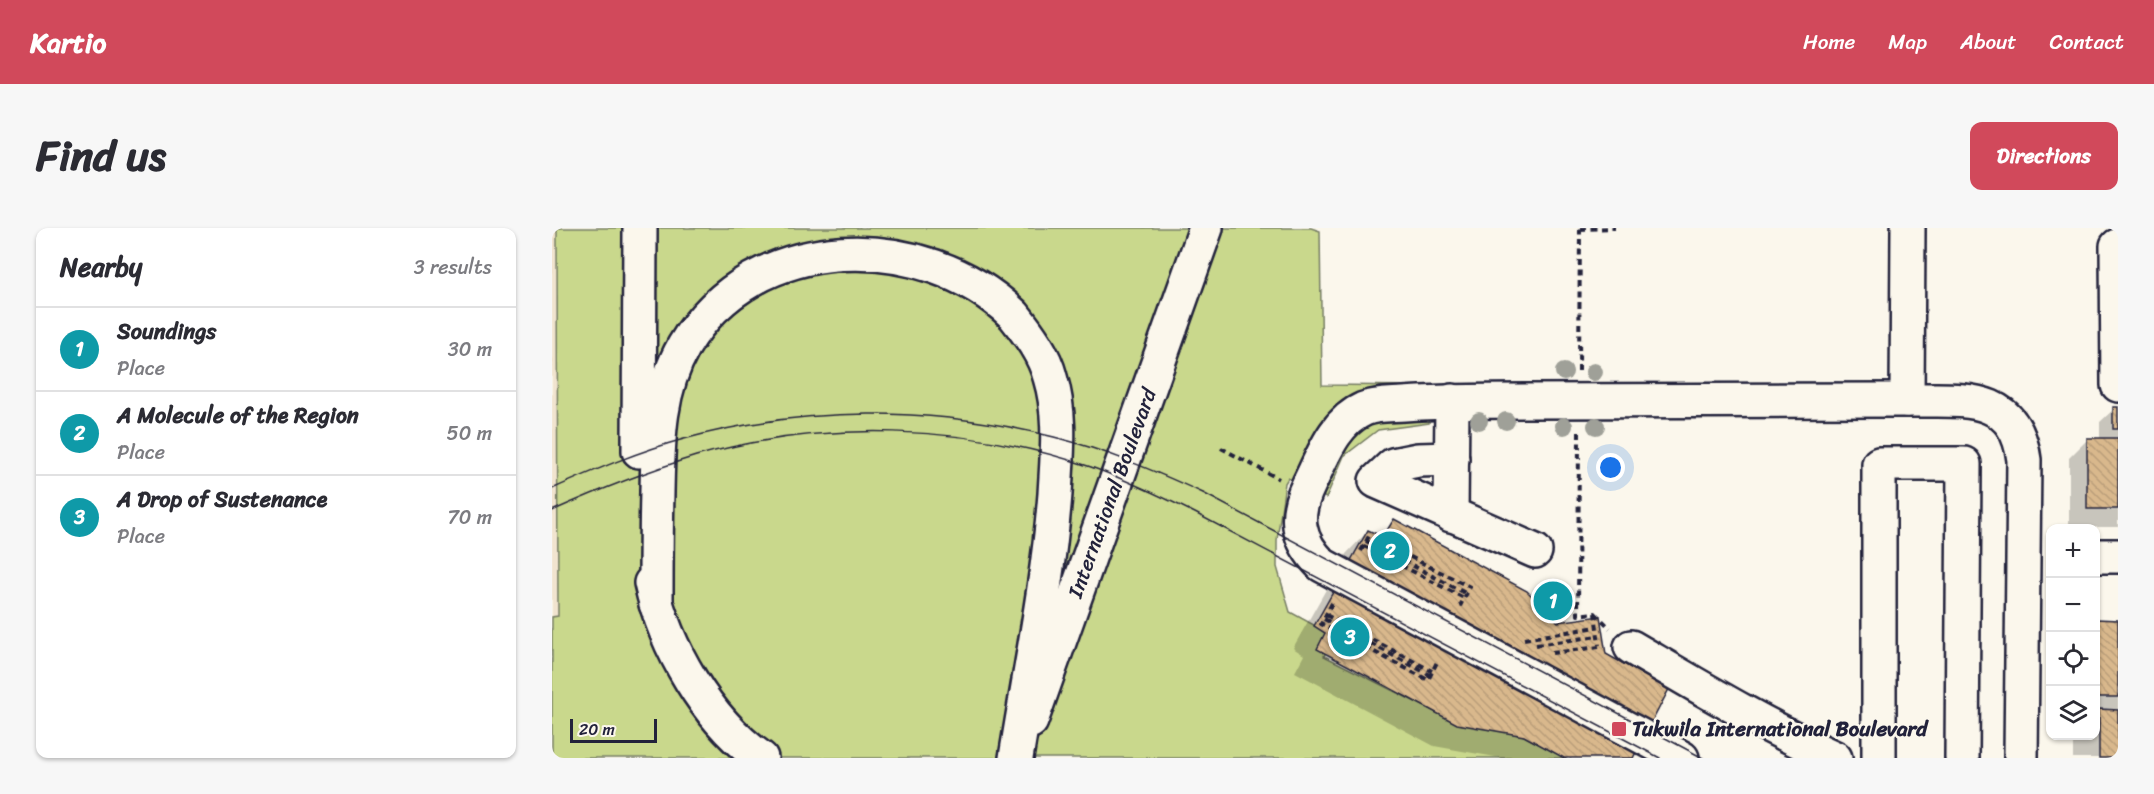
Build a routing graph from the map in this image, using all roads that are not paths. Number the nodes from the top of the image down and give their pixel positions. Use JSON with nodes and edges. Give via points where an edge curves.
{"nodes":[{"id":1,"x":1206,"y":228,"type":"edge"},
{"id":2,"x":1908,"y":228,"type":"edge"},
{"id":3,"x":642,"y":235,"type":"edge"},
{"id":4,"x":2117,"y":246,"type":"edge"},
{"id":5,"x":2118,"y":385,"type":"edge"},
{"id":6,"x":1907,"y":400,"type":"junction"},
{"id":7,"x":1452,"y":401,"type":"junction"},
{"id":8,"x":1452,"y":459,"type":"junction"},
{"id":9,"x":1451,"y":515,"type":"junction"},
{"id":10,"x":1535,"y":551,"type":"dead end"},
{"id":11,"x":2100,"y":556,"type":"edge"},
{"id":12,"x":2118,"y":556,"type":"edge"},
{"id":13,"x":656,"y":604,"type":"junction"},
{"id":14,"x":1631,"y":647,"type":"dead end"},
{"id":15,"x":762,"y":758,"type":"edge"},
{"id":16,"x":1017,"y":758,"type":"edge"},
{"id":17,"x":1682,"y":758,"type":"edge"},
{"id":18,"x":1835,"y":758,"type":"edge"},
{"id":19,"x":1878,"y":758,"type":"edge"},
{"id":20,"x":1962,"y":758,"type":"edge"},
{"id":21,"x":2021,"y":758,"type":"edge"}],
"edges":[{"from":1,"to":16,"type":"main road","name":"International Boulevard"},
{"from":2,"to":6,"type":"main road"},
{"from":3,"to":13,"type":"main road","via":[[639,495],[643,544]]},
{"from":4,"to":5,"type":"main road"},
{"from":6,"to":7,"type":"main road"},
{"from":6,"to":21,"type":"main road","via":[[1969,401],[1991,406],[2002,413],[2018,434],[2024,460]]},
{"from":7,"to":8,"type":"main road"},
{"from":7,"to":17,"type":"main road","via":[[1366,408],[1340,426],[1301,499],[1300,528],[1312,555],[1335,573]]},
{"from":8,"to":9,"type":"main road"},
{"from":8,"to":9,"type":"main road","via":[[1394,465],[1376,481]]},
{"from":9,"to":10,"type":"main road"},
{"from":11,"to":12,"type":"main road"},
{"from":13,"to":15,"type":"main road","via":[[690,679],[718,717]]},
{"from":13,"to":16,"type":"main road","via":[[658,437],[663,403],[684,346],[711,308],[750,275],[799,252],[842,243],[892,245],[950,263],[998,296],[1031,336],[1050,376],[1059,428],[1051,548]]},
{"from":14,"to":18,"type":"main road","via":[[1795,740]]},
{"from":19,"to":20,"type":"main road","via":[[1880,464],[1964,464]]}]}
